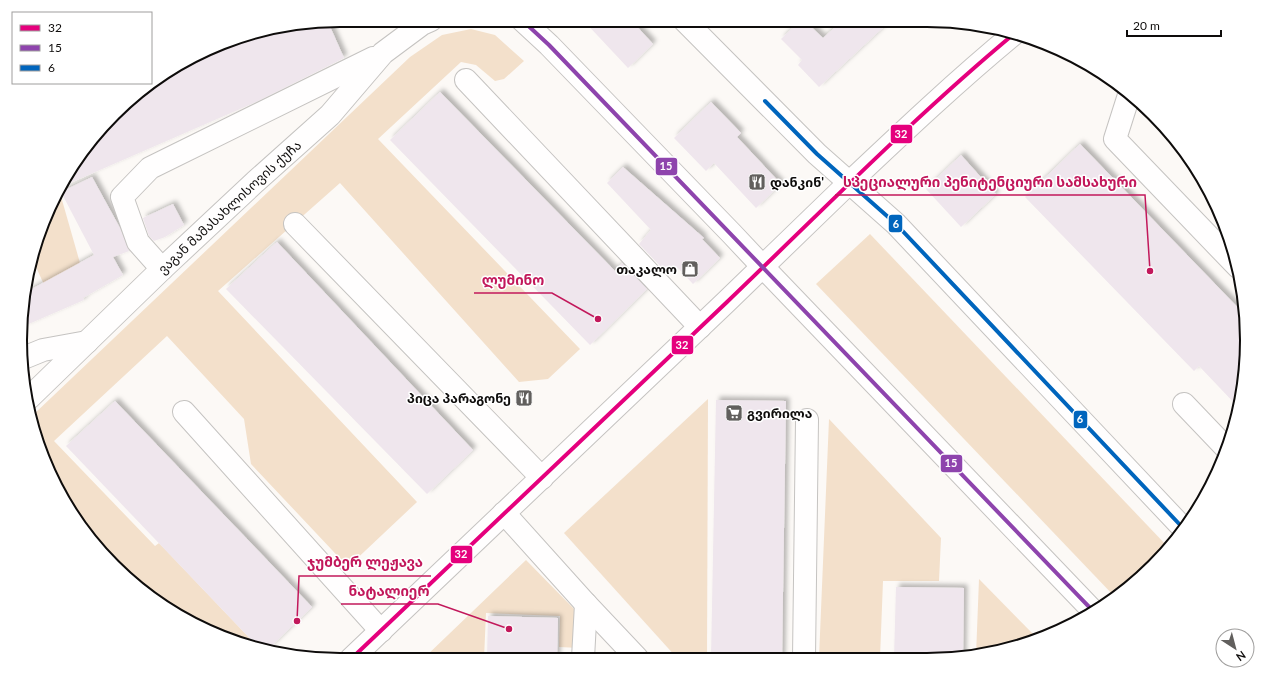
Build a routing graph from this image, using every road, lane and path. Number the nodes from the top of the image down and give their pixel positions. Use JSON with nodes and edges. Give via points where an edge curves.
{"nodes":[{"id":1,"x":418,"y":27,"type":"edge"},
{"id":2,"x":530,"y":27,"type":"edge"},
{"id":3,"x":691,"y":27,"type":"edge"},
{"id":4,"x":1009,"y":38,"type":"edge"},
{"id":5,"x":383,"y":53,"type":"junction"},
{"id":6,"x":466,"y":80,"type":"dead end"},
{"id":7,"x":1126,"y":99,"type":"edge"},
{"id":8,"x":850,"y":182,"type":"junction"},
{"id":9,"x":295,"y":224,"type":"dead end"},
{"id":10,"x":1228,"y":257,"type":"edge"},
{"id":11,"x":763,"y":267,"type":"junction"},
{"id":12,"x":162,"y":269,"type":"junction"},
{"id":13,"x":700,"y":327,"type":"junction"},
{"id":14,"x":87,"y":342,"type":"junction"},
{"id":15,"x":28,"y":356,"type":"edge"},
{"id":16,"x":32,"y":395,"type":"edge"},
{"id":17,"x":1184,"y":404,"type":"dead end"},
{"id":18,"x":184,"y":412,"type":"dead end"},
{"id":19,"x":807,"y":420,"type":"dead end"},
{"id":20,"x":1222,"y":444,"type":"edge"},
{"id":21,"x":542,"y":478,"type":"junction"},
{"id":22,"x":504,"y":513,"type":"junction"},
{"id":23,"x":1180,"y":524,"type":"edge"},
{"id":24,"x":586,"y":604,"type":"junction"},
{"id":25,"x":1090,"y":607,"type":"edge"},
{"id":26,"x":381,"y":631,"type":"junction"},
{"id":27,"x":357,"y":653,"type":"edge"},
{"id":28,"x":583,"y":653,"type":"edge"},
{"id":29,"x":632,"y":653,"type":"edge"},
{"id":30,"x":804,"y":653,"type":"edge"}],
"edges":[{"from":1,"to":5,"type":"main road","name":"ვაგან მამასახლისოვის ქუჩა"},
{"from":2,"to":11,"type":"main road"},
{"from":3,"to":8,"type":"main road","via":[[817,154]]},
{"from":4,"to":8,"type":"main road","via":[[903,131]]},
{"from":5,"to":12,"type":"main road","name":"ვაგან მამასახლისოვის ქუჩა","via":[[330,115]]},
{"from":5,"to":12,"type":"main road","via":[[150,168],[122,197],[138,242]]},
{"from":6,"to":13,"type":"main road"},
{"from":7,"to":10,"type":"main road","via":[[1116,139]]},
{"from":8,"to":11,"type":"main road"},
{"from":8,"to":23,"type":"main road","via":[[896,224]]},
{"from":9,"to":21,"type":"main road"},
{"from":11,"to":13,"type":"main road"},
{"from":11,"to":25,"type":"main road"},
{"from":12,"to":14,"type":"main road","name":"ვაგან მამასახლისოვის ქუჩა"},
{"from":13,"to":21,"type":"main road"},
{"from":14,"to":15,"type":"main road","via":[[43,350]]},
{"from":14,"to":16,"type":"main road","name":"ვაგან მამასახლისოვის ქუჩა"},
{"from":17,"to":20,"type":"main road"},
{"from":18,"to":26,"type":"main road"},
{"from":19,"to":30,"type":"main road"},
{"from":21,"to":22,"type":"main road"},
{"from":22,"to":24,"type":"main road"},
{"from":22,"to":26,"type":"main road"},
{"from":24,"to":28,"type":"main road"},
{"from":24,"to":29,"type":"main road"},
{"from":26,"to":27,"type":"main road"}]}
